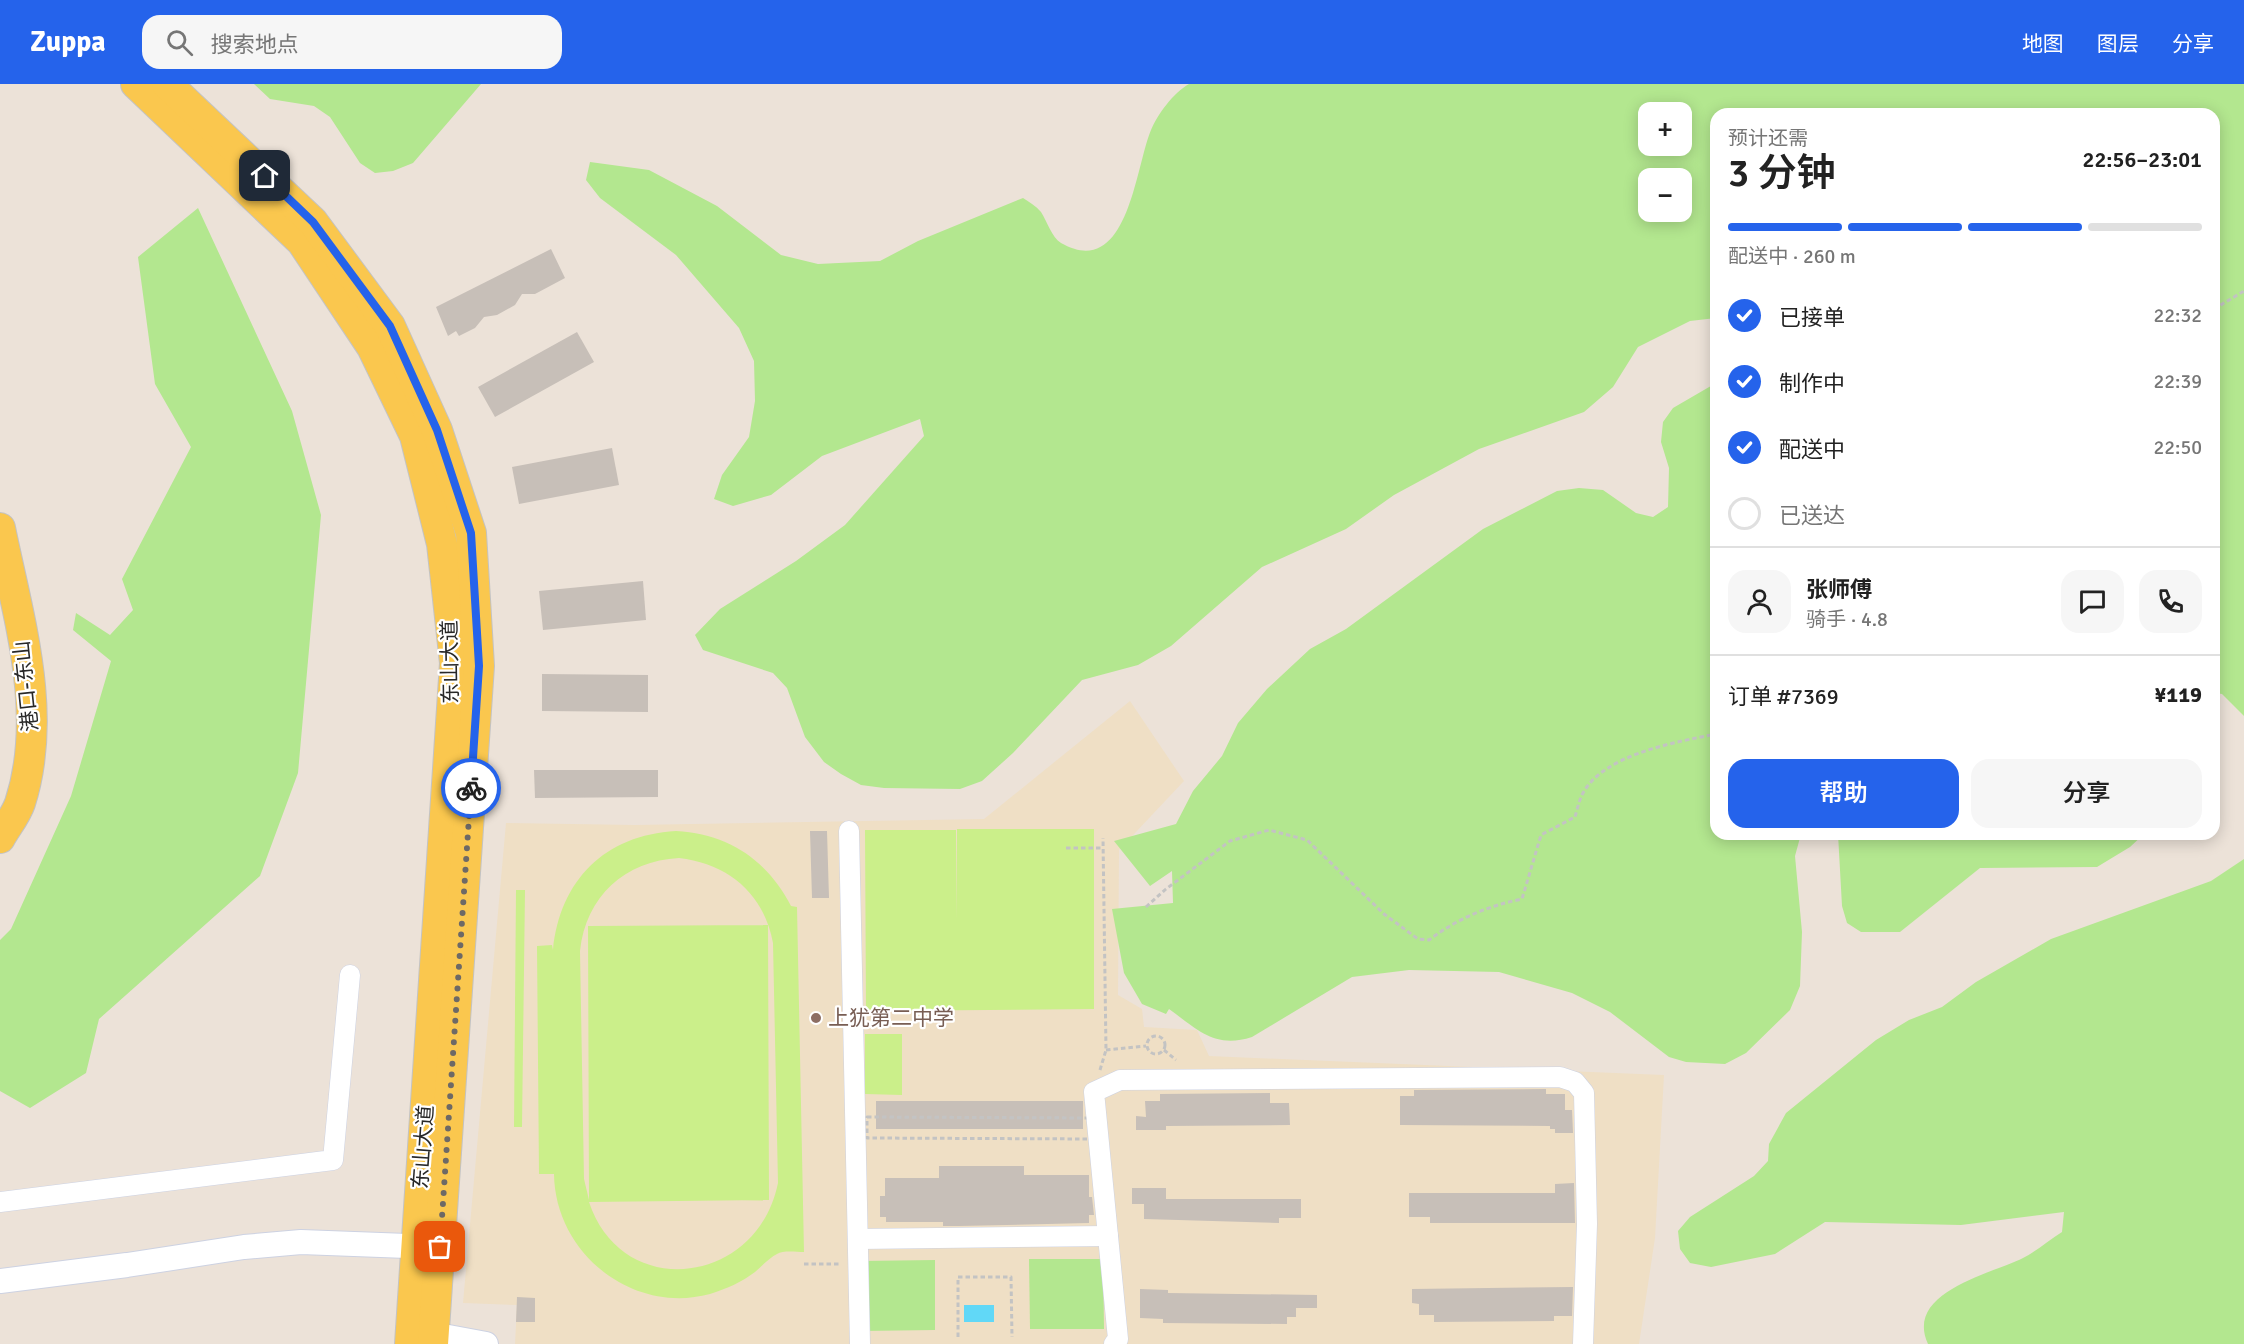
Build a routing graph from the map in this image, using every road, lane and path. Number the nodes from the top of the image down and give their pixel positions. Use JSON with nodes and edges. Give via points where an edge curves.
{"nodes":[{"id":1,"x":136,"y":84,"type":"edge"},
{"id":2,"x":167,"y":84,"type":"edge"},
{"id":3,"x":2244,"y":291,"type":"edge"},
{"id":4,"x":2220,"y":305,"type":"edge"},
{"id":5,"x":0,"y":528,"type":"edge"},
{"id":6,"x":1710,"y":735,"type":"edge"},
{"id":7,"x":849,"y":831,"type":"dead end"},
{"id":8,"x":0,"y":838,"type":"edge"},
{"id":9,"x":1103,"y":838,"type":"dead end"},
{"id":10,"x":1066,"y":848,"type":"dead end"},
{"id":11,"x":1103,"y":848,"type":"junction"},
{"id":12,"x":1146,"y":907,"type":"dead end"},
{"id":13,"x":350,"y":975,"type":"dead end"},
{"id":14,"x":1146,"y":1046,"type":"junction"},
{"id":15,"x":1106,"y":1050,"type":"junction"},
{"id":16,"x":1164,"y":1050,"type":"junction"},
{"id":17,"x":1180,"y":1062,"type":"dead end"},
{"id":18,"x":1094,"y":1092,"type":"junction"},
{"id":19,"x":867,"y":1117,"type":"joint"},
{"id":20,"x":0,"y":1202,"type":"edge"},
{"id":21,"x":1108,"y":1236,"type":"junction"},
{"id":22,"x":858,"y":1239,"type":"junction"},
{"id":23,"x":428,"y":1247,"type":"junction"},
{"id":24,"x":804,"y":1264,"type":"dead end"},
{"id":25,"x":845,"y":1264,"type":"dead end"},
{"id":26,"x":0,"y":1281,"type":"edge"},
{"id":27,"x":958,"y":1337,"type":"dead end"},
{"id":28,"x":1011,"y":1337,"type":"dead end"},
{"id":29,"x":422,"y":1338,"type":"edge"},
{"id":30,"x":486,"y":1344,"type":"edge"},
{"id":31,"x":861,"y":1344,"type":"edge"},
{"id":32,"x":1114,"y":1344,"type":"edge"},
{"id":33,"x":1582,"y":1344,"type":"edge"}],
"edges":[{"from":1,"to":23,"type":"main road","name":"东山大道","via":[[302,242],[372,347],[415,436],[442,544],[455,663]]},
{"from":2,"to":23,"type":"main road","name":"东山大道","via":[[313,222],[390,326],[437,430],[471,533],[479,666]]},
{"from":3,"to":4,"type":"path"},
{"from":5,"to":8,"type":"main road","name":"港口-东山","via":[[32,708],[31,759],[19,805]]},
{"from":6,"to":12,"type":"path","via":[[1657,746],[1603,771],[1583,793],[1575,817],[1541,835],[1522,899],[1452,923],[1429,940],[1418,939],[1384,914],[1307,840],[1269,830],[1230,841]]},
{"from":7,"to":22,"type":"street"},
{"from":9,"to":11,"type":"path"},
{"from":10,"to":11,"type":"path"},
{"from":11,"to":15,"type":"path"},
{"from":13,"to":20,"type":"street","via":[[333,1160]]},
{"from":14,"to":15,"type":"path"},
{"from":14,"to":16,"type":"path","via":[[1155,1054]]},
{"from":14,"to":16,"type":"path","via":[[1150,1038],[1159,1036],[1165,1043]]},
{"from":15,"to":18,"type":"path"},
{"from":16,"to":17,"type":"path"},
{"from":18,"to":21,"type":"street"},
{"from":18,"to":33,"type":"street","via":[[1120,1080],[1560,1077],[1575,1082],[1584,1093],[1587,1224]]},
{"from":19,"to":19,"type":"path","via":[[867,1138],[1094,1139],[1094,1118]]},
{"from":21,"to":22,"type":"street"},
{"from":21,"to":32,"type":"street","via":[[1118,1339]]},
{"from":22,"to":31,"type":"street"},
{"from":23,"to":26,"type":"street","via":[[301,1242]]},
{"from":23,"to":29,"type":"main road","name":"东山大道"},
{"from":24,"to":25,"type":"path"},
{"from":27,"to":28,"type":"path","via":[[957,1277],[1011,1277]]},
{"from":29,"to":30,"type":"street"}]}
